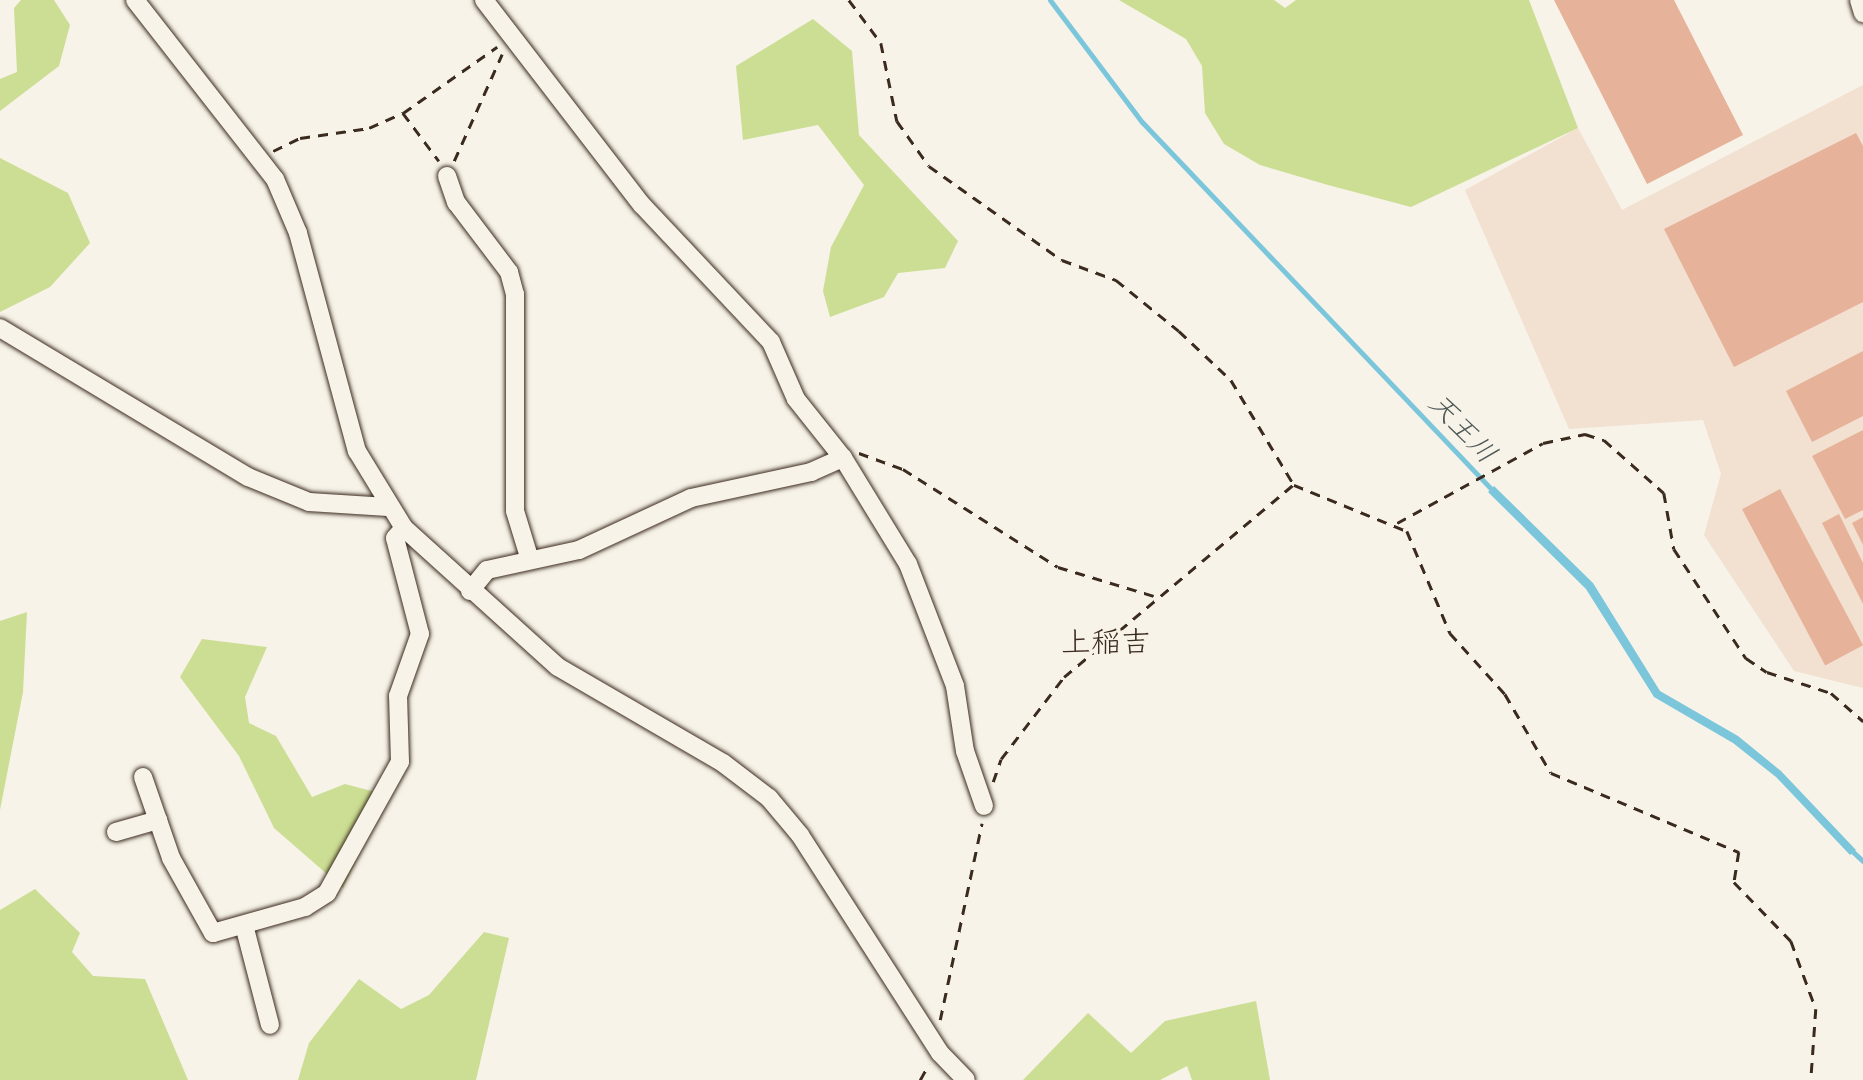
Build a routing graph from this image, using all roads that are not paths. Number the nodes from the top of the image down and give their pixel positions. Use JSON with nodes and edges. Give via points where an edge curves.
{"nodes":[{"id":1,"x":135,"y":0,"type":"edge"},
{"id":2,"x":484,"y":0,"type":"edge"},
{"id":3,"x":1859,"y":0,"type":"edge"},
{"id":4,"x":1863,"y":13,"type":"edge"},
{"id":5,"x":447,"y":176,"type":"road end"},
{"id":6,"x":0,"y":328,"type":"edge"},
{"id":7,"x":843,"y":458,"type":"junction"},
{"id":8,"x":388,"y":507,"type":"junction"},
{"id":9,"x":404,"y":528,"type":"junction"},
{"id":10,"x":530,"y":560,"type":"junction"},
{"id":11,"x":470,"y":591,"type":"junction"},
{"id":12,"x":142,"y":777,"type":"dead end"},
{"id":13,"x":984,"y":806,"type":"road end"},
{"id":14,"x":158,"y":820,"type":"junction"},
{"id":15,"x":116,"y":832,"type":"dead end"},
{"id":16,"x":244,"y":924,"type":"junction"},
{"id":17,"x":270,"y":1025,"type":"dead end"},
{"id":18,"x":966,"y":1080,"type":"edge"}],
"edges":[{"from":1,"to":8,"type":"street","via":[[262,156],[298,233],[346,420]]},
{"from":2,"to":7,"type":"street","via":[[642,205],[771,342],[796,399]]},
{"from":3,"to":4,"type":"street"},
{"from":5,"to":10,"type":"street","via":[[456,202],[509,272],[514,294],[515,510]]},
{"from":6,"to":8,"type":"street","via":[[248,477],[309,502]]},
{"from":7,"to":10,"type":"street","via":[[811,472],[692,498],[579,550]]},
{"from":7,"to":13,"type":"street","via":[[908,564],[955,686],[965,751]]},
{"from":8,"to":9,"type":"street"},
{"from":9,"to":11,"type":"street"},
{"from":9,"to":16,"type":"street","via":[[395,538],[420,634],[398,696],[400,762],[394,780],[327,892],[305,908]]},
{"from":10,"to":11,"type":"street","via":[[487,570]]},
{"from":11,"to":18,"type":"street","via":[[558,667],[769,798],[800,835],[940,1053]]},
{"from":12,"to":14,"type":"street"},
{"from":14,"to":15,"type":"street"},
{"from":14,"to":16,"type":"street","via":[[213,933]]},
{"from":16,"to":17,"type":"street"}]}
